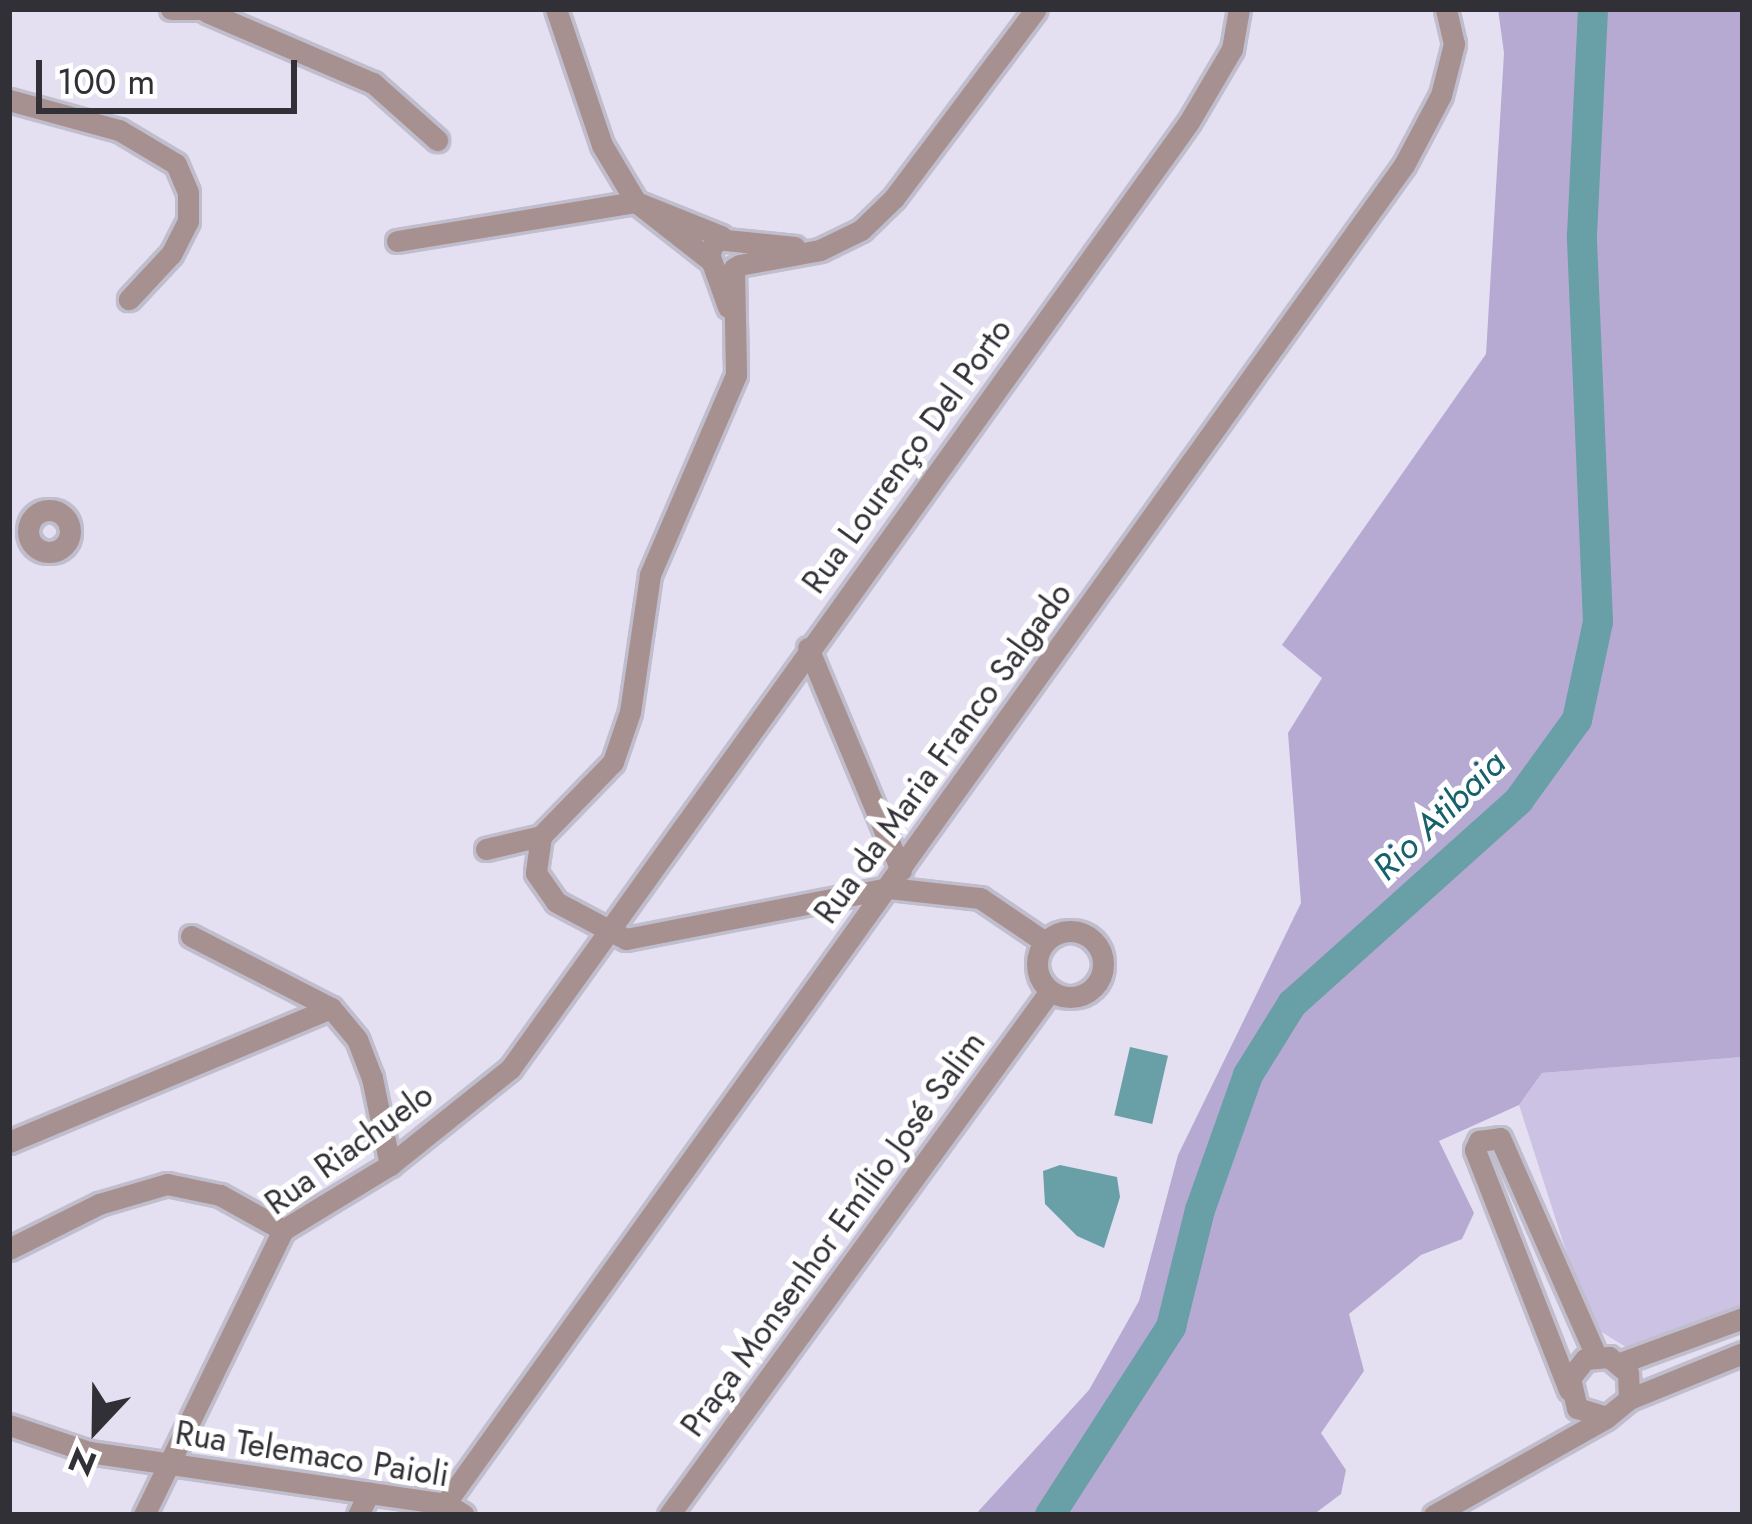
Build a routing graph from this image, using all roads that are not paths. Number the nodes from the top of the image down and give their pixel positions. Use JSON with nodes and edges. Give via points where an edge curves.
{"nodes":[{"id":1,"x":171,"y":9,"type":"edge"},
{"id":2,"x":556,"y":9,"type":"edge"},
{"id":3,"x":1036,"y":9,"type":"edge"},
{"id":4,"x":1239,"y":9,"type":"edge"},
{"id":5,"x":1446,"y":9,"type":"edge"},
{"id":6,"x":208,"y":10,"type":"edge"},
{"id":7,"x":9,"y":100,"type":"edge"},
{"id":8,"x":437,"y":140,"type":"dead end"},
{"id":9,"x":636,"y":202,"type":"junction"},
{"id":10,"x":729,"y":238,"type":"junction"},
{"id":11,"x":398,"y":241,"type":"dead end"},
{"id":12,"x":820,"y":250,"type":"junction"},
{"id":13,"x":724,"y":264,"type":"junction"},
{"id":14,"x":129,"y":299,"type":"dead end"},
{"id":15,"x":808,"y":648,"type":"junction"},
{"id":16,"x":541,"y":836,"type":"junction"},
{"id":17,"x":486,"y":849,"type":"dead end"},
{"id":18,"x":895,"y":879,"type":"junction"},
{"id":19,"x":604,"y":930,"type":"junction"},
{"id":20,"x":191,"y":936,"type":"dead end"},
{"id":21,"x":1045,"y":942,"type":"junction"},
{"id":22,"x":1050,"y":991,"type":"junction"},
{"id":23,"x":331,"y":1009,"type":"junction"},
{"id":24,"x":9,"y":1142,"type":"edge"},
{"id":25,"x":389,"y":1165,"type":"junction"},
{"id":26,"x":284,"y":1230,"type":"junction"},
{"id":27,"x":9,"y":1250,"type":"edge"},
{"id":28,"x":1743,"y":1318,"type":"edge"},
{"id":29,"x":1596,"y":1356,"type":"junction"},
{"id":30,"x":1741,"y":1357,"type":"edge"},
{"id":31,"x":1620,"y":1363,"type":"junction"},
{"id":32,"x":1569,"y":1391,"type":"junction"},
{"id":33,"x":1629,"y":1399,"type":"junction"},
{"id":34,"x":1606,"y":1418,"type":"junction"},
{"id":35,"x":9,"y":1425,"type":"edge"},
{"id":36,"x":1525,"y":1462,"type":"junction"},
{"id":37,"x":168,"y":1463,"type":"junction"},
{"id":38,"x":369,"y":1492,"type":"junction"},
{"id":39,"x":449,"y":1511,"type":"edge"},
{"id":40,"x":144,"y":1515,"type":"edge"},
{"id":41,"x":358,"y":1515,"type":"edge"},
{"id":42,"x":669,"y":1515,"type":"edge"},
{"id":43,"x":1434,"y":1515,"type":"edge"}],
"edges":[{"from":1,"to":6,"type":"street"},
{"from":2,"to":9,"type":"street","via":[[602,146]]},
{"from":3,"to":12,"type":"street","via":[[895,198],[861,230]]},
{"from":4,"to":15,"type":"street","name":"Rua Lourenço Del Porto","via":[[1232,49],[1189,122]]},
{"from":5,"to":18,"type":"street","name":"Rua da Maria Franco Salgado","via":[[1454,44],[1442,95],[1404,164]]},
{"from":6,"to":8,"type":"street","via":[[373,83]]},
{"from":7,"to":14,"type":"street","via":[[119,130],[176,164],[188,221],[171,254]]},
{"from":9,"to":10,"type":"street"},
{"from":9,"to":11,"type":"street"},
{"from":9,"to":13,"type":"street"},
{"from":10,"to":12,"type":"street"},
{"from":10,"to":13,"type":"street"},
{"from":10,"to":13,"type":"street"},
{"from":12,"to":13,"type":"street"},
{"from":13,"to":16,"type":"street","via":[[736,375],[650,575],[630,712],[613,762]]},
{"from":15,"to":18,"type":"street"},
{"from":15,"to":19,"type":"street","name":"Rua Lourenço Del Porto"},
{"from":16,"to":17,"type":"street"},
{"from":16,"to":19,"type":"street","via":[[536,873],[556,902]]},
{"from":18,"to":19,"type":"street","via":[[658,937],[626,939]]},
{"from":18,"to":21,"type":"street","via":[[980,898]]},
{"from":18,"to":39,"type":"street","name":"Rua da Maria Franco Salgado"},
{"from":19,"to":25,"type":"street","name":"Rua Riachuelo","via":[[510,1069]]},
{"from":20,"to":23,"type":"street"},
{"from":21,"to":22,"type":"street","via":[[1037,964]]},
{"from":21,"to":22,"type":"street","via":[[1081,934],[1102,957],[1100,979],[1083,994]]},
{"from":22,"to":42,"type":"street","name":"Praça Monsenhor Emílio José Salim"},
{"from":23,"to":24,"type":"street"},
{"from":23,"to":25,"type":"street","via":[[357,1039],[372,1078]]},
{"from":25,"to":26,"type":"street","name":"Rua Riachuelo"},
{"from":26,"to":27,"type":"street","via":[[220,1195],[166,1184],[99,1204]]},
{"from":26,"to":37,"type":"street","name":"Rua Riachuelo"},
{"from":28,"to":31,"type":"street"},
{"from":29,"to":31,"type":"street"},
{"from":29,"to":32,"type":"street","via":[[1575,1367]]},
{"from":29,"to":32,"type":"street","via":[[1500,1138],[1479,1141],[1475,1150]]},
{"from":30,"to":33,"type":"street"},
{"from":31,"to":33,"type":"street"},
{"from":32,"to":34,"type":"street","via":[[1576,1408]]},
{"from":32,"to":36,"type":"street","via":[[1562,1428]]},
{"from":33,"to":34,"type":"street"},
{"from":34,"to":36,"type":"street"},
{"from":35,"to":37,"type":"street","name":"Rua Telemaco Paioli","via":[[89,1452]]},
{"from":36,"to":43,"type":"street"},
{"from":37,"to":38,"type":"street","name":"Rua Telemaco Paioli"},
{"from":37,"to":40,"type":"street","name":"Rua Riachuelo"},
{"from":38,"to":39,"type":"street","name":"Rua Telemaco Paioli"},
{"from":38,"to":41,"type":"street"}]}
